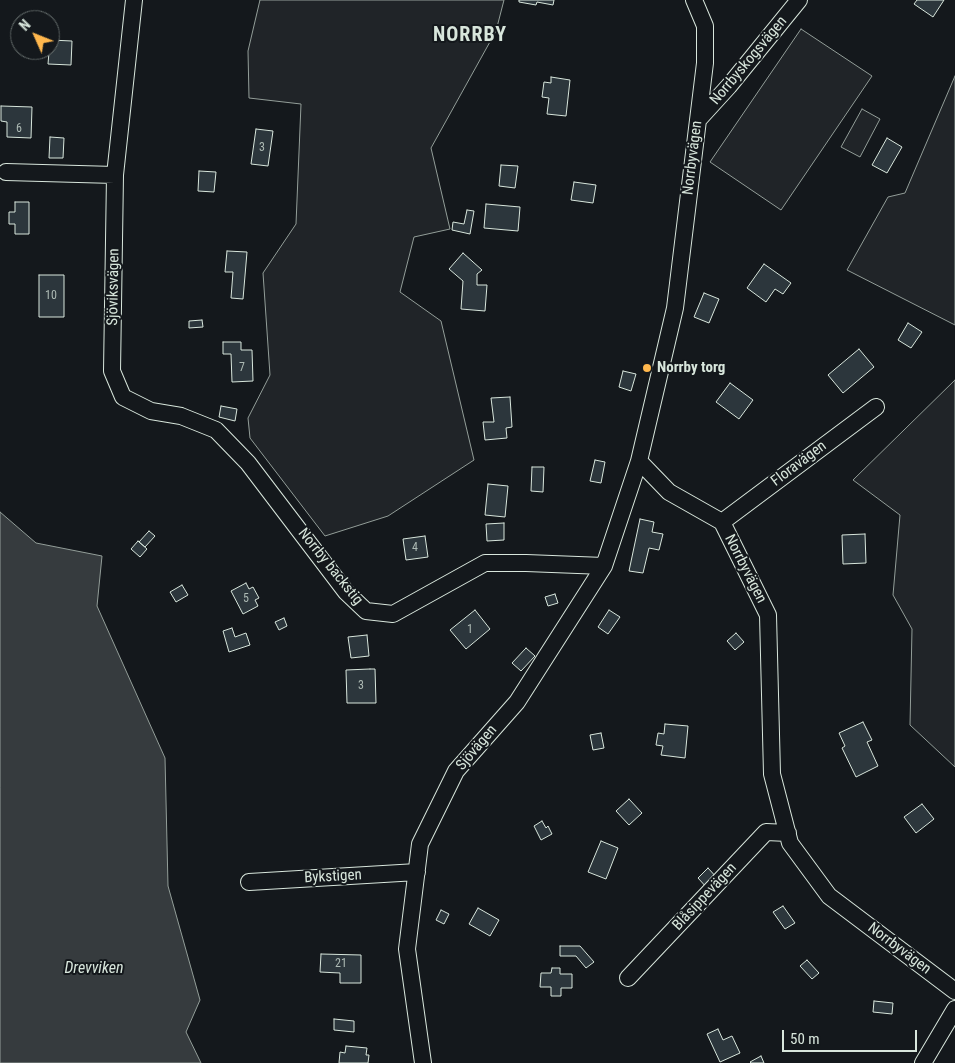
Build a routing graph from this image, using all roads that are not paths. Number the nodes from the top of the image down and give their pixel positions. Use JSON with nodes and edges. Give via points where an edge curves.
{"nodes":[{"id":1,"x":134,"y":0,"type":"edge"},
{"id":2,"x":694,"y":0,"type":"edge"},
{"id":3,"x":800,"y":0,"type":"edge"},
{"id":4,"x":698,"y":120,"type":"junction"},
{"id":5,"x":6,"y":172,"type":"dead end"},
{"id":6,"x":115,"y":175,"type":"junction"},
{"id":7,"x":123,"y":397,"type":"joint"},
{"id":8,"x":876,"y":407,"type":"dead end"},
{"id":9,"x":639,"y":461,"type":"junction"},
{"id":10,"x":722,"y":522,"type":"junction"},
{"id":11,"x":604,"y":566,"type":"junction"},
{"id":12,"x":788,"y":833,"type":"junction"},
{"id":13,"x":417,"y":872,"type":"junction"},
{"id":14,"x":249,"y":882,"type":"dead end"},
{"id":15,"x":628,"y":978,"type":"dead end"},
{"id":16,"x":955,"y":991,"type":"edge"},
{"id":17,"x":955,"y":1009,"type":"edge"},
{"id":18,"x":423,"y":1063,"type":"edge"},
{"id":19,"x":923,"y":1063,"type":"edge"}],
"edges":[{"from":1,"to":6,"type":"street","name":"Sjöviksvägen"},
{"from":2,"to":4,"type":"street","name":"Norrbyvägen","via":[[705,26],[705,62]]},
{"from":3,"to":4,"type":"street","name":"Norrbyskogsvägen"},
{"from":4,"to":9,"type":"street","name":"Norrbyvägen","via":[[675,308]]},
{"from":5,"to":6,"type":"street"},
{"from":6,"to":7,"type":"street","name":"Sjöviksvägen","via":[[112,371]]},
{"from":7,"to":11,"type":"street","name":"Norrby backstig","via":[[152,411],[181,416],[216,430],[248,463],[346,592],[366,611],[393,614],[485,563]]},
{"from":8,"to":10,"type":"street","name":"Floravägen"},
{"from":9,"to":10,"type":"street","name":"Norrbyvägen","via":[[669,492]]},
{"from":9,"to":11,"type":"street","name":"Sjövägen"},
{"from":10,"to":12,"type":"street","name":"Norrbyvägen","via":[[768,615],[772,774]]},
{"from":11,"to":13,"type":"street","name":"Sjövägen","via":[[516,702],[456,771],[420,844]]},
{"from":12,"to":15,"type":"street","name":"Blåsippevägen","via":[[766,832]]},
{"from":12,"to":16,"type":"street","name":"Norrbyvägen","via":[[790,843],[829,896]]},
{"from":13,"to":14,"type":"street","name":"Bykstigen"},
{"from":13,"to":18,"type":"street","name":"Sjövägen","via":[[407,949]]},
{"from":17,"to":19,"type":"street"}]}
